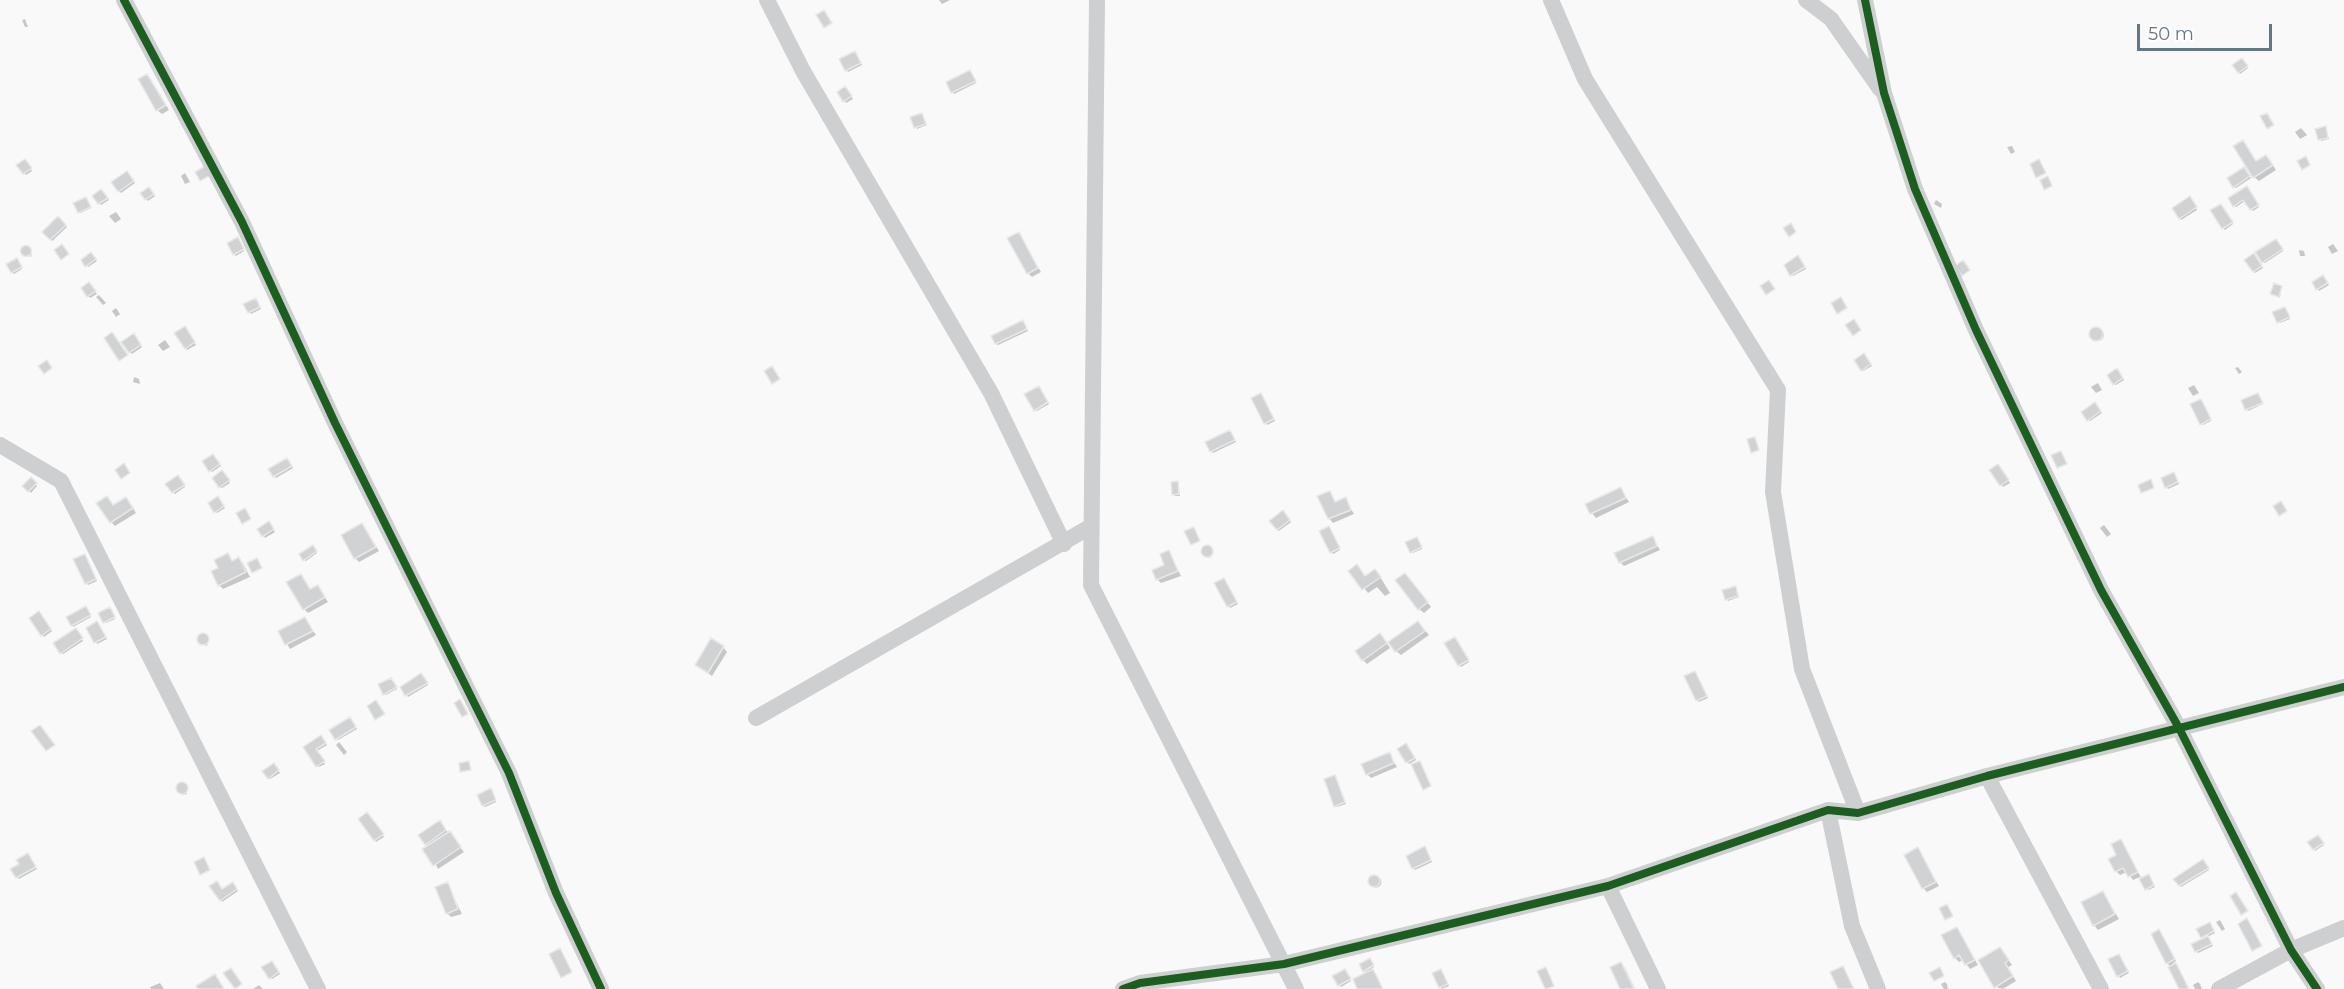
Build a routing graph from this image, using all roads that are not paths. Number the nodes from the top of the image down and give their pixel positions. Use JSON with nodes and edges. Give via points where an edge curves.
{"nodes":[{"id":1,"x":124,"y":0,"type":"edge"},
{"id":2,"x":766,"y":0,"type":"edge"},
{"id":3,"x":1097,"y":0,"type":"edge"},
{"id":4,"x":1551,"y":0,"type":"edge"},
{"id":5,"x":1806,"y":0,"type":"edge"},
{"id":6,"x":1865,"y":0,"type":"edge"},
{"id":7,"x":1884,"y":93,"type":"junction"},
{"id":8,"x":0,"y":445,"type":"edge"},
{"id":9,"x":1090,"y":527,"type":"junction"},
{"id":10,"x":1064,"y":544,"type":"junction"},
{"id":11,"x":2344,"y":687,"type":"edge"},
{"id":12,"x":756,"y":718,"type":"dead end"},
{"id":13,"x":2179,"y":728,"type":"junction"},
{"id":14,"x":1988,"y":776,"type":"junction"},
{"id":15,"x":1828,"y":810,"type":"junction"},
{"id":16,"x":1858,"y":813,"type":"junction"},
{"id":17,"x":1608,"y":886,"type":"junction"},
{"id":18,"x":2344,"y":928,"type":"edge"},
{"id":19,"x":2291,"y":950,"type":"junction"},
{"id":20,"x":1284,"y":964,"type":"junction"},
{"id":21,"x":318,"y":989,"type":"edge"},
{"id":22,"x":601,"y":989,"type":"edge"},
{"id":23,"x":1123,"y":989,"type":"edge"},
{"id":24,"x":1296,"y":989,"type":"edge"},
{"id":25,"x":1658,"y":989,"type":"edge"},
{"id":26,"x":1878,"y":989,"type":"edge"},
{"id":27,"x":2101,"y":989,"type":"edge"},
{"id":28,"x":2219,"y":989,"type":"edge"},
{"id":29,"x":2317,"y":989,"type":"edge"}],
"edges":[{"from":1,"to":22,"type":"street","via":[[242,222],[335,423],[509,773],[556,893]]},
{"from":2,"to":10,"type":"street","via":[[803,71],[991,393]]},
{"from":3,"to":9,"type":"street"},
{"from":4,"to":16,"type":"street","via":[[1585,79],[1778,390],[1773,492],[1802,669]]},
{"from":5,"to":7,"type":"street","via":[[1831,19]]},
{"from":6,"to":7,"type":"street"},
{"from":7,"to":13,"type":"street","via":[[1915,189],[1976,330],[2101,590]]},
{"from":8,"to":21,"type":"street","via":[[61,481]]},
{"from":9,"to":10,"type":"street"},
{"from":9,"to":20,"type":"street","via":[[1091,585]]},
{"from":10,"to":12,"type":"street"},
{"from":11,"to":13,"type":"street"},
{"from":13,"to":14,"type":"street"},
{"from":13,"to":19,"type":"street"},
{"from":14,"to":16,"type":"street"},
{"from":14,"to":27,"type":"street"},
{"from":15,"to":16,"type":"street"},
{"from":15,"to":17,"type":"street"},
{"from":15,"to":26,"type":"street","via":[[1852,926]]},
{"from":17,"to":20,"type":"street"},
{"from":17,"to":25,"type":"street"},
{"from":18,"to":19,"type":"street"},
{"from":19,"to":28,"type":"street"},
{"from":19,"to":29,"type":"street"},
{"from":20,"to":23,"type":"street","via":[[1140,983]]},
{"from":20,"to":24,"type":"street"}]}
